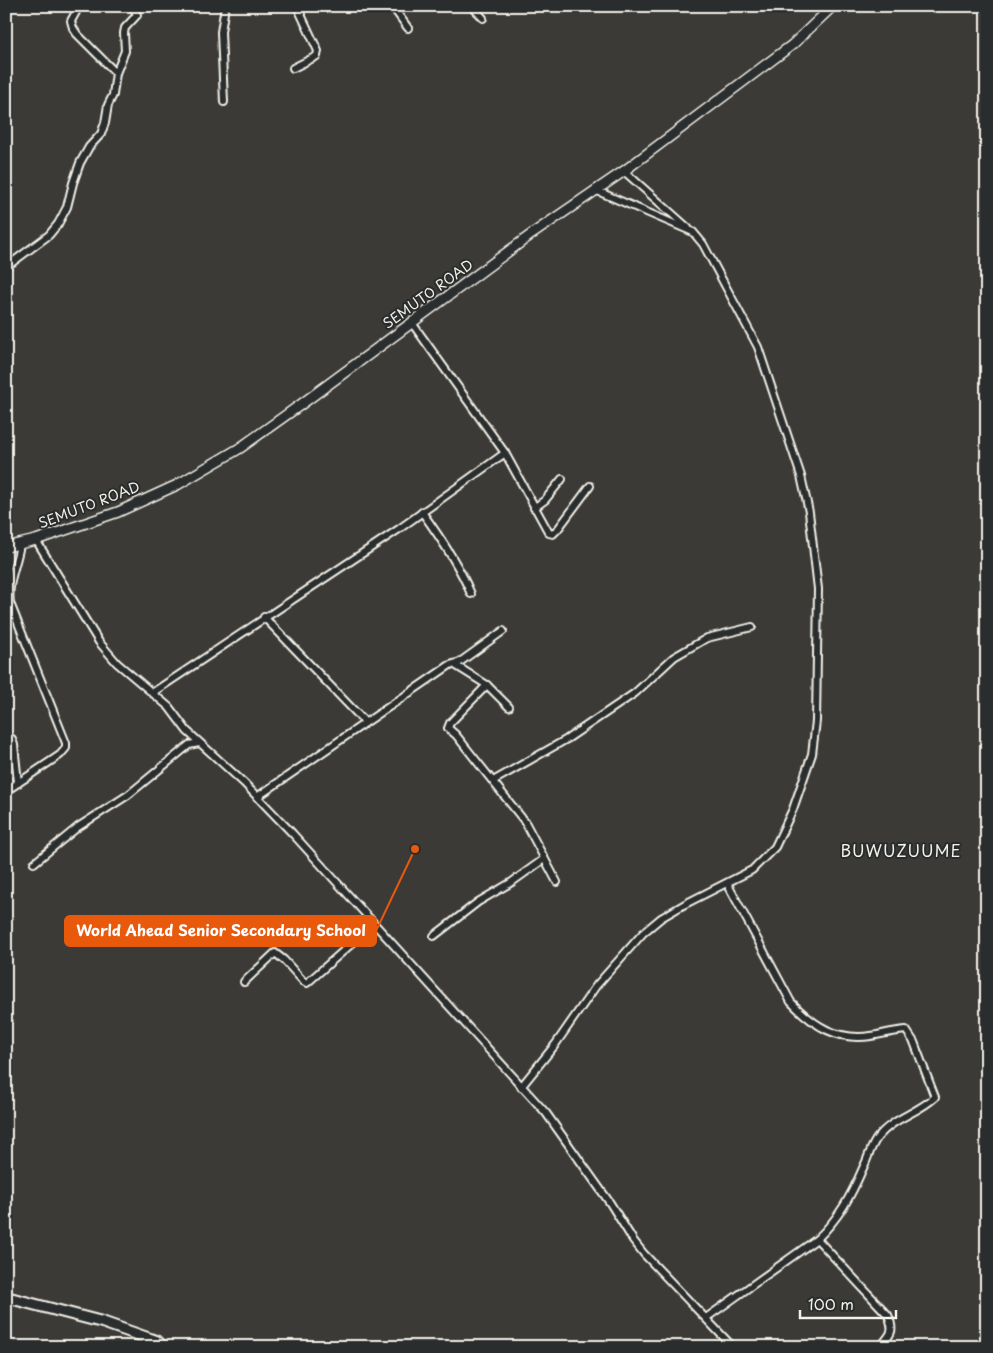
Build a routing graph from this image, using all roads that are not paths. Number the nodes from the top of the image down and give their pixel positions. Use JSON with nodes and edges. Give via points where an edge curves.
{"nodes":[{"id":1,"x":133,"y":6,"type":"edge"},
{"id":2,"x":225,"y":6,"type":"edge"},
{"id":3,"x":297,"y":6,"type":"edge"},
{"id":4,"x":392,"y":6,"type":"edge"},
{"id":5,"x":472,"y":6,"type":"edge"},
{"id":6,"x":833,"y":6,"type":"edge"},
{"id":7,"x":76,"y":12,"type":"dead end"},
{"id":8,"x":483,"y":18,"type":"dead end"},
{"id":9,"x":408,"y":28,"type":"dead end"},
{"id":10,"x":294,"y":68,"type":"dead end"},
{"id":11,"x":116,"y":73,"type":"junction"},
{"id":12,"x":224,"y":102,"type":"dead end"},
{"id":13,"x":624,"y":171,"type":"junction"},
{"id":14,"x":595,"y":190,"type":"junction"},
{"id":15,"x":693,"y":232,"type":"junction"},
{"id":16,"x":6,"y":267,"type":"edge"},
{"id":17,"x":412,"y":323,"type":"junction"},
{"id":18,"x":505,"y":453,"type":"junction"},
{"id":19,"x":562,"y":479,"type":"dead end"},
{"id":20,"x":590,"y":486,"type":"dead end"},
{"id":21,"x":534,"y":508,"type":"junction"},
{"id":22,"x":422,"y":512,"type":"junction"},
{"id":23,"x":36,"y":540,"type":"junction"},
{"id":24,"x":20,"y":544,"type":"junction"},
{"id":25,"x":6,"y":547,"type":"edge"},
{"id":26,"x":471,"y":594,"type":"dead end"},
{"id":27,"x":264,"y":617,"type":"junction"},
{"id":28,"x":752,"y":628,"type":"dead end"},
{"id":29,"x":503,"y":631,"type":"dead end"},
{"id":30,"x":455,"y":665,"type":"junction"},
{"id":31,"x":487,"y":685,"type":"junction"},
{"id":32,"x":152,"y":693,"type":"junction"},
{"id":33,"x":509,"y":707,"type":"dead end"},
{"id":34,"x":365,"y":722,"type":"junction"},
{"id":35,"x":6,"y":738,"type":"edge"},
{"id":36,"x":200,"y":743,"type":"junction"},
{"id":37,"x":493,"y":781,"type":"junction"},
{"id":38,"x":18,"y":783,"type":"junction"},
{"id":39,"x":6,"y":792,"type":"edge"},
{"id":40,"x":257,"y":797,"type":"junction"},
{"id":41,"x":544,"y":859,"type":"junction"},
{"id":42,"x":34,"y":863,"type":"dead end"},
{"id":43,"x":557,"y":882,"type":"dead end"},
{"id":44,"x":727,"y":883,"type":"junction"},
{"id":45,"x":374,"y":924,"type":"junction"},
{"id":46,"x":434,"y":936,"type":"dead end"},
{"id":47,"x":244,"y":982,"type":"dead end"},
{"id":48,"x":521,"y":1087,"type":"junction"},
{"id":49,"x":817,"y":1239,"type":"junction"},
{"id":50,"x":6,"y":1297,"type":"edge"},
{"id":51,"x":706,"y":1318,"type":"junction"},
{"id":52,"x":164,"y":1347,"type":"edge"},
{"id":53,"x":733,"y":1347,"type":"edge"},
{"id":54,"x":880,"y":1347,"type":"edge"}],
"edges":[{"from":1,"to":11,"type":"street","via":[[138,15],[125,28],[125,51]]},
{"from":2,"to":12,"type":"street","via":[[221,32]]},
{"from":3,"to":10,"type":"street","via":[[318,52],[317,56]]},
{"from":4,"to":9,"type":"street"},
{"from":5,"to":8,"type":"street"},
{"from":6,"to":13,"type":"main road","name":"SEMUTO ROAD","via":[[792,45]]},
{"from":7,"to":11,"type":"street","via":[[71,21],[73,28]]},
{"from":11,"to":16,"type":"street","via":[[101,134],[80,163],[67,207],[58,224],[49,235]]},
{"from":13,"to":14,"type":"main road","name":"SEMUTO ROAD"},
{"from":13,"to":15,"type":"street"},
{"from":14,"to":15,"type":"street"},
{"from":14,"to":17,"type":"main road","name":"SEMUTO ROAD"},
{"from":15,"to":44,"type":"street","via":[[703,244],[758,347],[800,476],[812,531],[818,589],[816,721],[807,774],[774,847],[752,870]]},
{"from":17,"to":18,"type":"street"},
{"from":17,"to":23,"type":"main road","name":"SEMUTO ROAD","via":[[240,448],[198,474],[118,512]]},
{"from":18,"to":21,"type":"street"},
{"from":18,"to":22,"type":"street"},
{"from":19,"to":21,"type":"street"},
{"from":20,"to":21,"type":"street","via":[[553,534],[546,530]]},
{"from":22,"to":26,"type":"street"},
{"from":22,"to":27,"type":"street"},
{"from":23,"to":24,"type":"main road","name":"SEMUTO ROAD"},
{"from":23,"to":32,"type":"street","via":[[99,642],[117,663]]},
{"from":24,"to":25,"type":"main road","name":"SEMUTO ROAD"},
{"from":24,"to":38,"type":"street","via":[[18,562],[11,579],[10,603],[66,743],[64,752]]},
{"from":27,"to":32,"type":"street"},
{"from":27,"to":34,"type":"street"},
{"from":28,"to":37,"type":"street","via":[[707,638],[674,657],[635,693],[567,740]]},
{"from":29,"to":30,"type":"street"},
{"from":30,"to":31,"type":"street"},
{"from":30,"to":34,"type":"street","via":[[450,665]]},
{"from":31,"to":33,"type":"street"},
{"from":31,"to":37,"type":"street","via":[[448,728]]},
{"from":32,"to":36,"type":"street","via":[[169,707],[180,724]]},
{"from":34,"to":40,"type":"street"},
{"from":35,"to":38,"type":"street","via":[[12,739],[14,745]]},
{"from":36,"to":40,"type":"street"},
{"from":36,"to":42,"type":"street","via":[[189,745],[128,795],[78,827]]},
{"from":37,"to":41,"type":"street","via":[[525,822]]},
{"from":38,"to":39,"type":"street"},
{"from":40,"to":45,"type":"street"},
{"from":41,"to":43,"type":"street"},
{"from":41,"to":46,"type":"street","via":[[478,902]]},
{"from":44,"to":48,"type":"street","via":[[674,910],[643,934],[596,986],[556,1045]]},
{"from":44,"to":49,"type":"street","via":[[791,1002],[799,1011],[830,1033],[842,1036],[870,1036],[906,1030],[914,1042],[935,1097],[896,1121],[877,1138],[833,1224]]},
{"from":45,"to":47,"type":"street","via":[[306,982],[275,953]]},
{"from":45,"to":48,"type":"street"},
{"from":48,"to":51,"type":"street","via":[[546,1113],[638,1247]]},
{"from":49,"to":51,"type":"street"},
{"from":49,"to":54,"type":"street","via":[[888,1315],[891,1334]]},
{"from":50,"to":52,"type":"main road","via":[[102,1322]]},
{"from":51,"to":53,"type":"street"}]}
